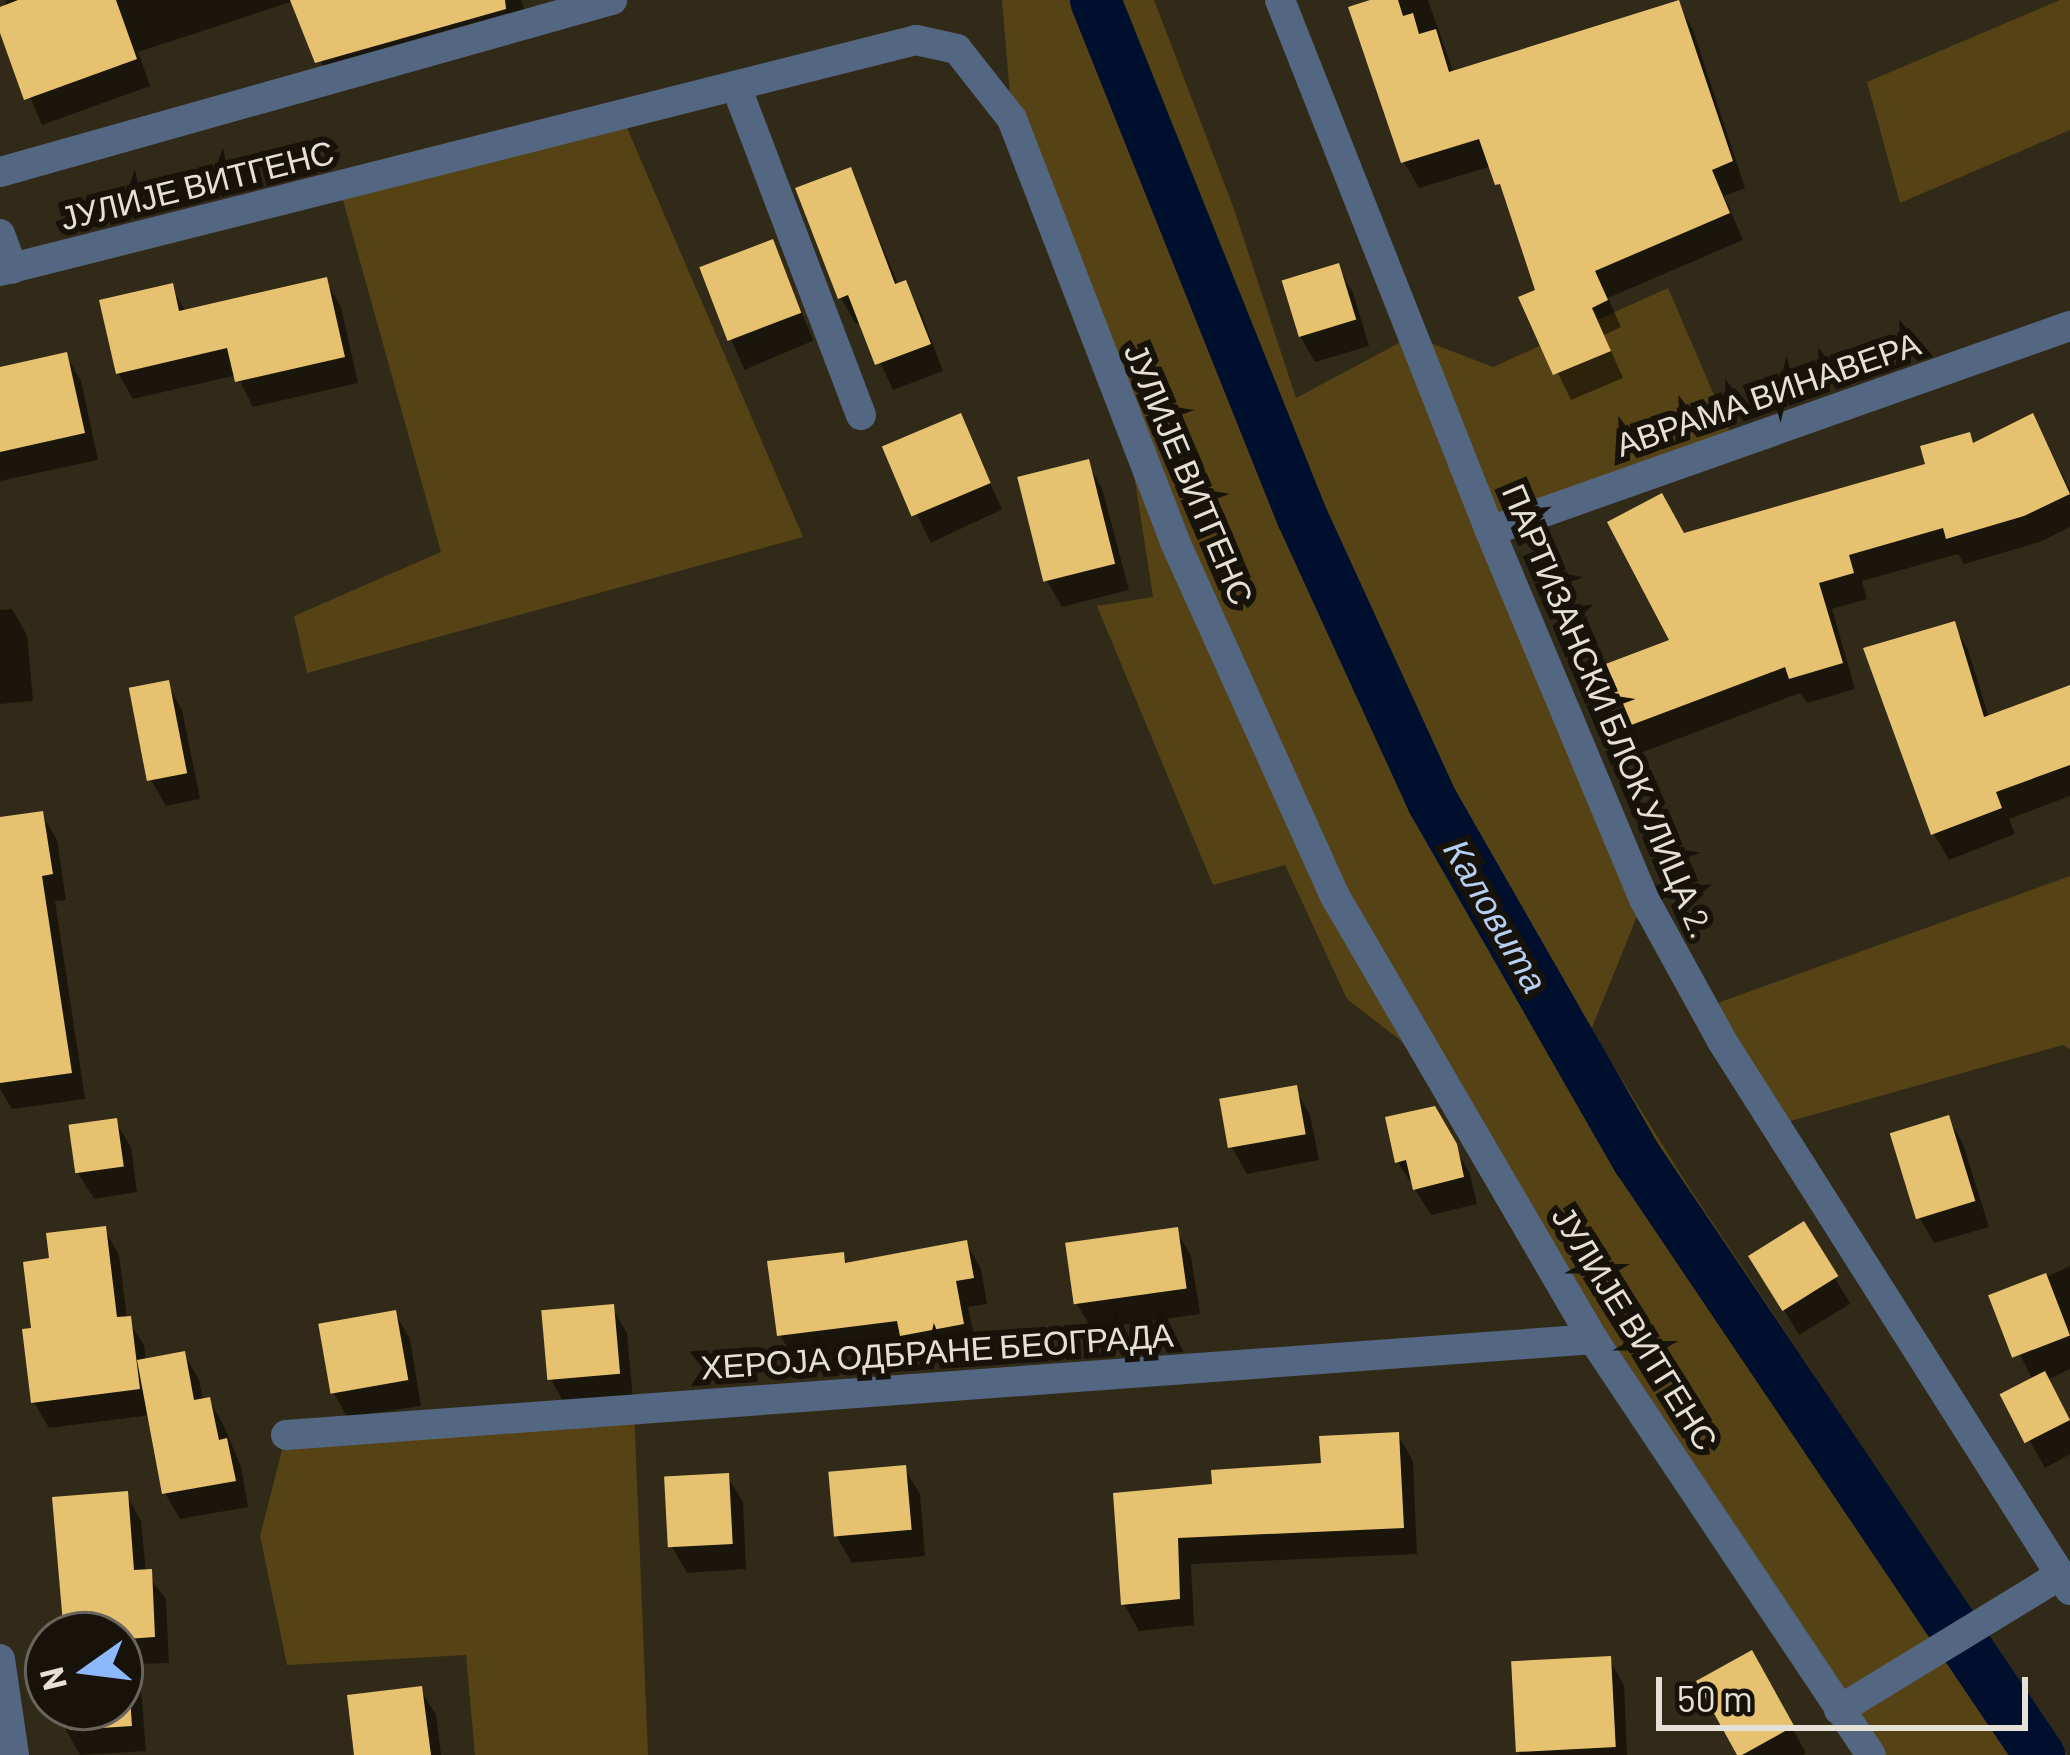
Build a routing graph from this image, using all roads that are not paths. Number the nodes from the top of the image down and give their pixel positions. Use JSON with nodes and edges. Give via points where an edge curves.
{"nodes":[{"id":1,"x":612,"y":0,"type":"edge"},
{"id":2,"x":1280,"y":0,"type":"edge"},
{"id":3,"x":736,"y":86,"type":"junction"},
{"id":4,"x":0,"y":172,"type":"edge"},
{"id":5,"x":0,"y":234,"type":"edge"},
{"id":6,"x":6,"y":270,"type":"edge"},
{"id":7,"x":2070,"y":326,"type":"edge"},
{"id":8,"x":861,"y":415,"type":"dead end"},
{"id":9,"x":1490,"y":531,"type":"junction"},
{"id":10,"x":1593,"y":1339,"type":"junction"},
{"id":11,"x":286,"y":1435,"type":"dead end"},
{"id":12,"x":2065,"y":1582,"type":"edge"},
{"id":13,"x":0,"y":1659,"type":"edge"},
{"id":14,"x":1839,"y":1710,"type":"junction"},
{"id":15,"x":14,"y":1755,"type":"edge"},
{"id":16,"x":1870,"y":1755,"type":"edge"}],
"edges":[{"from":1,"to":4,"type":"street"},
{"from":2,"to":9,"type":"street","name":"ПАРТИЗАНСКИ БЛОК УЛИЦА 2."},
{"from":3,"to":6,"type":"street","name":"ЈУЛИЈЕ ВИТГЕНС"},
{"from":3,"to":8,"type":"street"},
{"from":3,"to":10,"type":"street","name":"ЈУЛИЈЕ ВИТГЕНС","via":[[916,40],[957,49],[988,82],[1012,119],[1175,542],[1336,898]]},
{"from":5,"to":6,"type":"street"},
{"from":7,"to":9,"type":"street","name":"АВРАМА ВИНАВЕРА"},
{"from":9,"to":12,"type":"street","name":"ПАРТИЗАНСКИ БЛОК УЛИЦА 2.","via":[[1680,968]]},
{"from":10,"to":11,"type":"street","name":"ХЕРОЈА ОДБРАНЕ БЕОГРАДА"},
{"from":10,"to":14,"type":"street","name":"ЈУЛИЈЕ ВИТГЕНС"},
{"from":12,"to":14,"type":"street"},
{"from":13,"to":15,"type":"street"},
{"from":14,"to":16,"type":"street","name":"ЈУЛИЈЕ ВИТГЕНС"}]}
